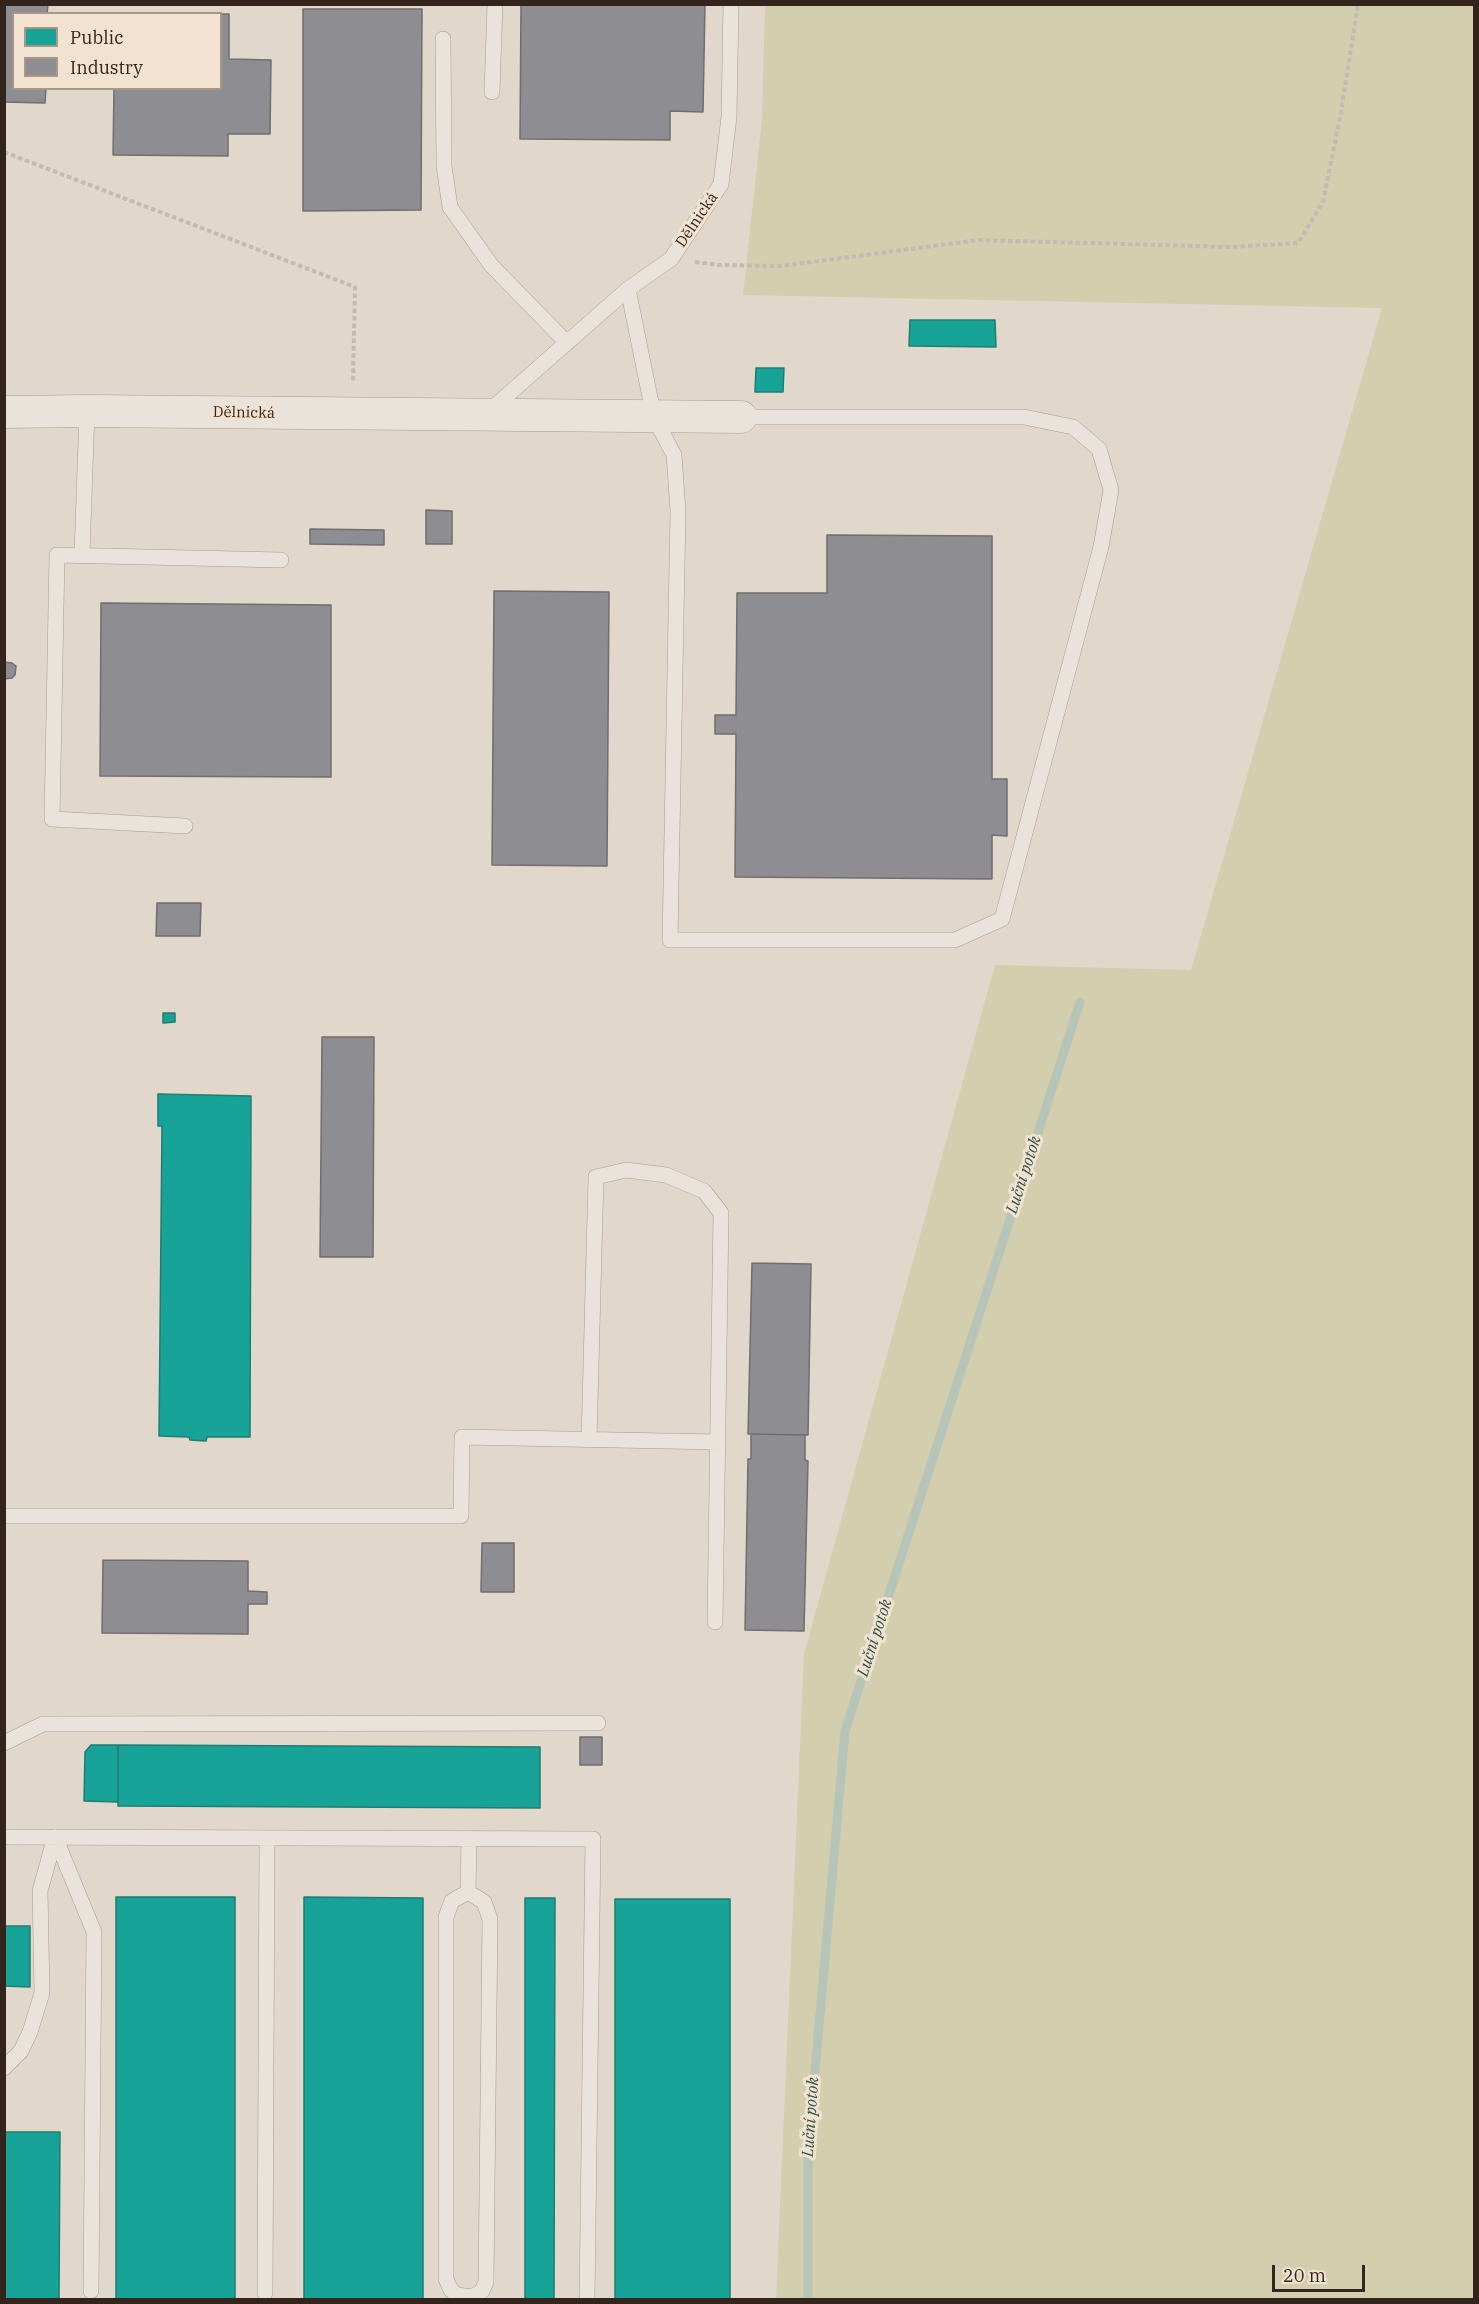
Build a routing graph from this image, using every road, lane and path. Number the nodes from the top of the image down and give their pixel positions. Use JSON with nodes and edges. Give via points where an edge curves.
{"nodes":[{"id":1,"x":495,"y":4,"type":"edge"},
{"id":2,"x":731,"y":4,"type":"edge"},
{"id":3,"x":1358,"y":4,"type":"edge"},
{"id":4,"x":443,"y":39,"type":"dead end"},
{"id":5,"x":492,"y":92,"type":"dead end"},
{"id":6,"x":4,"y":152,"type":"edge"},
{"id":7,"x":671,"y":259,"type":"junction"},
{"id":8,"x":628,"y":289,"type":"junction"},
{"id":9,"x":567,"y":343,"type":"junction"},
{"id":10,"x":87,"y":411,"type":"junction"},
{"id":11,"x":4,"y":412,"type":"edge"},
{"id":12,"x":352,"y":414,"type":"junction"},
{"id":13,"x":483,"y":416,"type":"junction"},
{"id":14,"x":654,"y":417,"type":"junction"},
{"id":15,"x":741,"y":417,"type":"joint"},
{"id":16,"x":82,"y":555,"type":"junction"},
{"id":17,"x":281,"y":560,"type":"dead end"},
{"id":18,"x":185,"y":826,"type":"dead end"},
{"id":19,"x":589,"y":1440,"type":"junction"},
{"id":20,"x":718,"y":1442,"type":"junction"},
{"id":21,"x":4,"y":1516,"type":"edge"},
{"id":22,"x":715,"y":1622,"type":"dead end"},
{"id":23,"x":598,"y":1724,"type":"dead end"},
{"id":24,"x":4,"y":1743,"type":"edge"},
{"id":25,"x":4,"y":1838,"type":"edge"},
{"id":26,"x":55,"y":1838,"type":"junction"},
{"id":27,"x":267,"y":1838,"type":"junction"},
{"id":28,"x":469,"y":1839,"type":"junction"},
{"id":29,"x":468,"y":1892,"type":"junction"},
{"id":30,"x":4,"y":2068,"type":"edge"},
{"id":31,"x":92,"y":2291,"type":"dead end"},
{"id":32,"x":265,"y":2293,"type":"dead end"},
{"id":33,"x":586,"y":2300,"type":"edge"}],
"edges":[{"from":1,"to":5,"type":"lane"},
{"from":2,"to":7,"type":"lane","name":"Dělnická","via":[[729,117],[721,184]]},
{"from":3,"to":7,"type":"path","via":[[1323,202],[1298,243],[1230,247],[979,240],[781,266]]},
{"from":4,"to":9,"type":"lane","via":[[444,166],[450,207],[491,266]]},
{"from":6,"to":12,"type":"path","via":[[355,287]]},
{"from":7,"to":8,"type":"lane","name":"Dělnická"},
{"from":8,"to":9,"type":"lane","name":"Dělnická"},
{"from":8,"to":14,"type":"lane"},
{"from":9,"to":13,"type":"lane","name":"Dělnická"},
{"from":10,"to":11,"type":"street","name":"Dělnická"},
{"from":10,"to":12,"type":"street","name":"Dělnická"},
{"from":10,"to":16,"type":"lane"},
{"from":12,"to":13,"type":"street","name":"Dělnická"},
{"from":13,"to":14,"type":"street","name":"Dělnická"},
{"from":14,"to":15,"type":"street","name":"Dělnická"},
{"from":14,"to":15,"type":"lane","via":[[674,455],[678,512],[670,939],[955,940],[1002,919],[1101,547],[1111,490],[1099,449],[1073,427],[1024,417]]},
{"from":16,"to":17,"type":"lane"},
{"from":16,"to":18,"type":"lane","via":[[57,555],[52,819]]},
{"from":19,"to":20,"type":"lane"},
{"from":19,"to":20,"type":"lane","via":[[596,1177],[626,1170],[666,1175],[705,1191],[721,1213]]},
{"from":19,"to":21,"type":"lane","via":[[462,1437],[461,1516]]},
{"from":20,"to":22,"type":"lane"},
{"from":23,"to":24,"type":"lane","via":[[43,1724]]},
{"from":25,"to":26,"type":"lane"},
{"from":26,"to":27,"type":"lane"},
{"from":26,"to":30,"type":"lane","via":[[40,1891],[42,1993],[21,2051]]},
{"from":26,"to":31,"type":"lane","via":[[94,1932]]},
{"from":27,"to":28,"type":"lane"},
{"from":27,"to":32,"type":"lane"},
{"from":28,"to":29,"type":"lane"},
{"from":28,"to":33,"type":"lane","via":[[592,1839]]},
{"from":29,"to":29,"type":"lane","via":[[484,1902],[489,1919],[486,2282],[482,2291],[472,2297],[457,2295],[446,2278],[446,1917],[452,1901]]}]}
